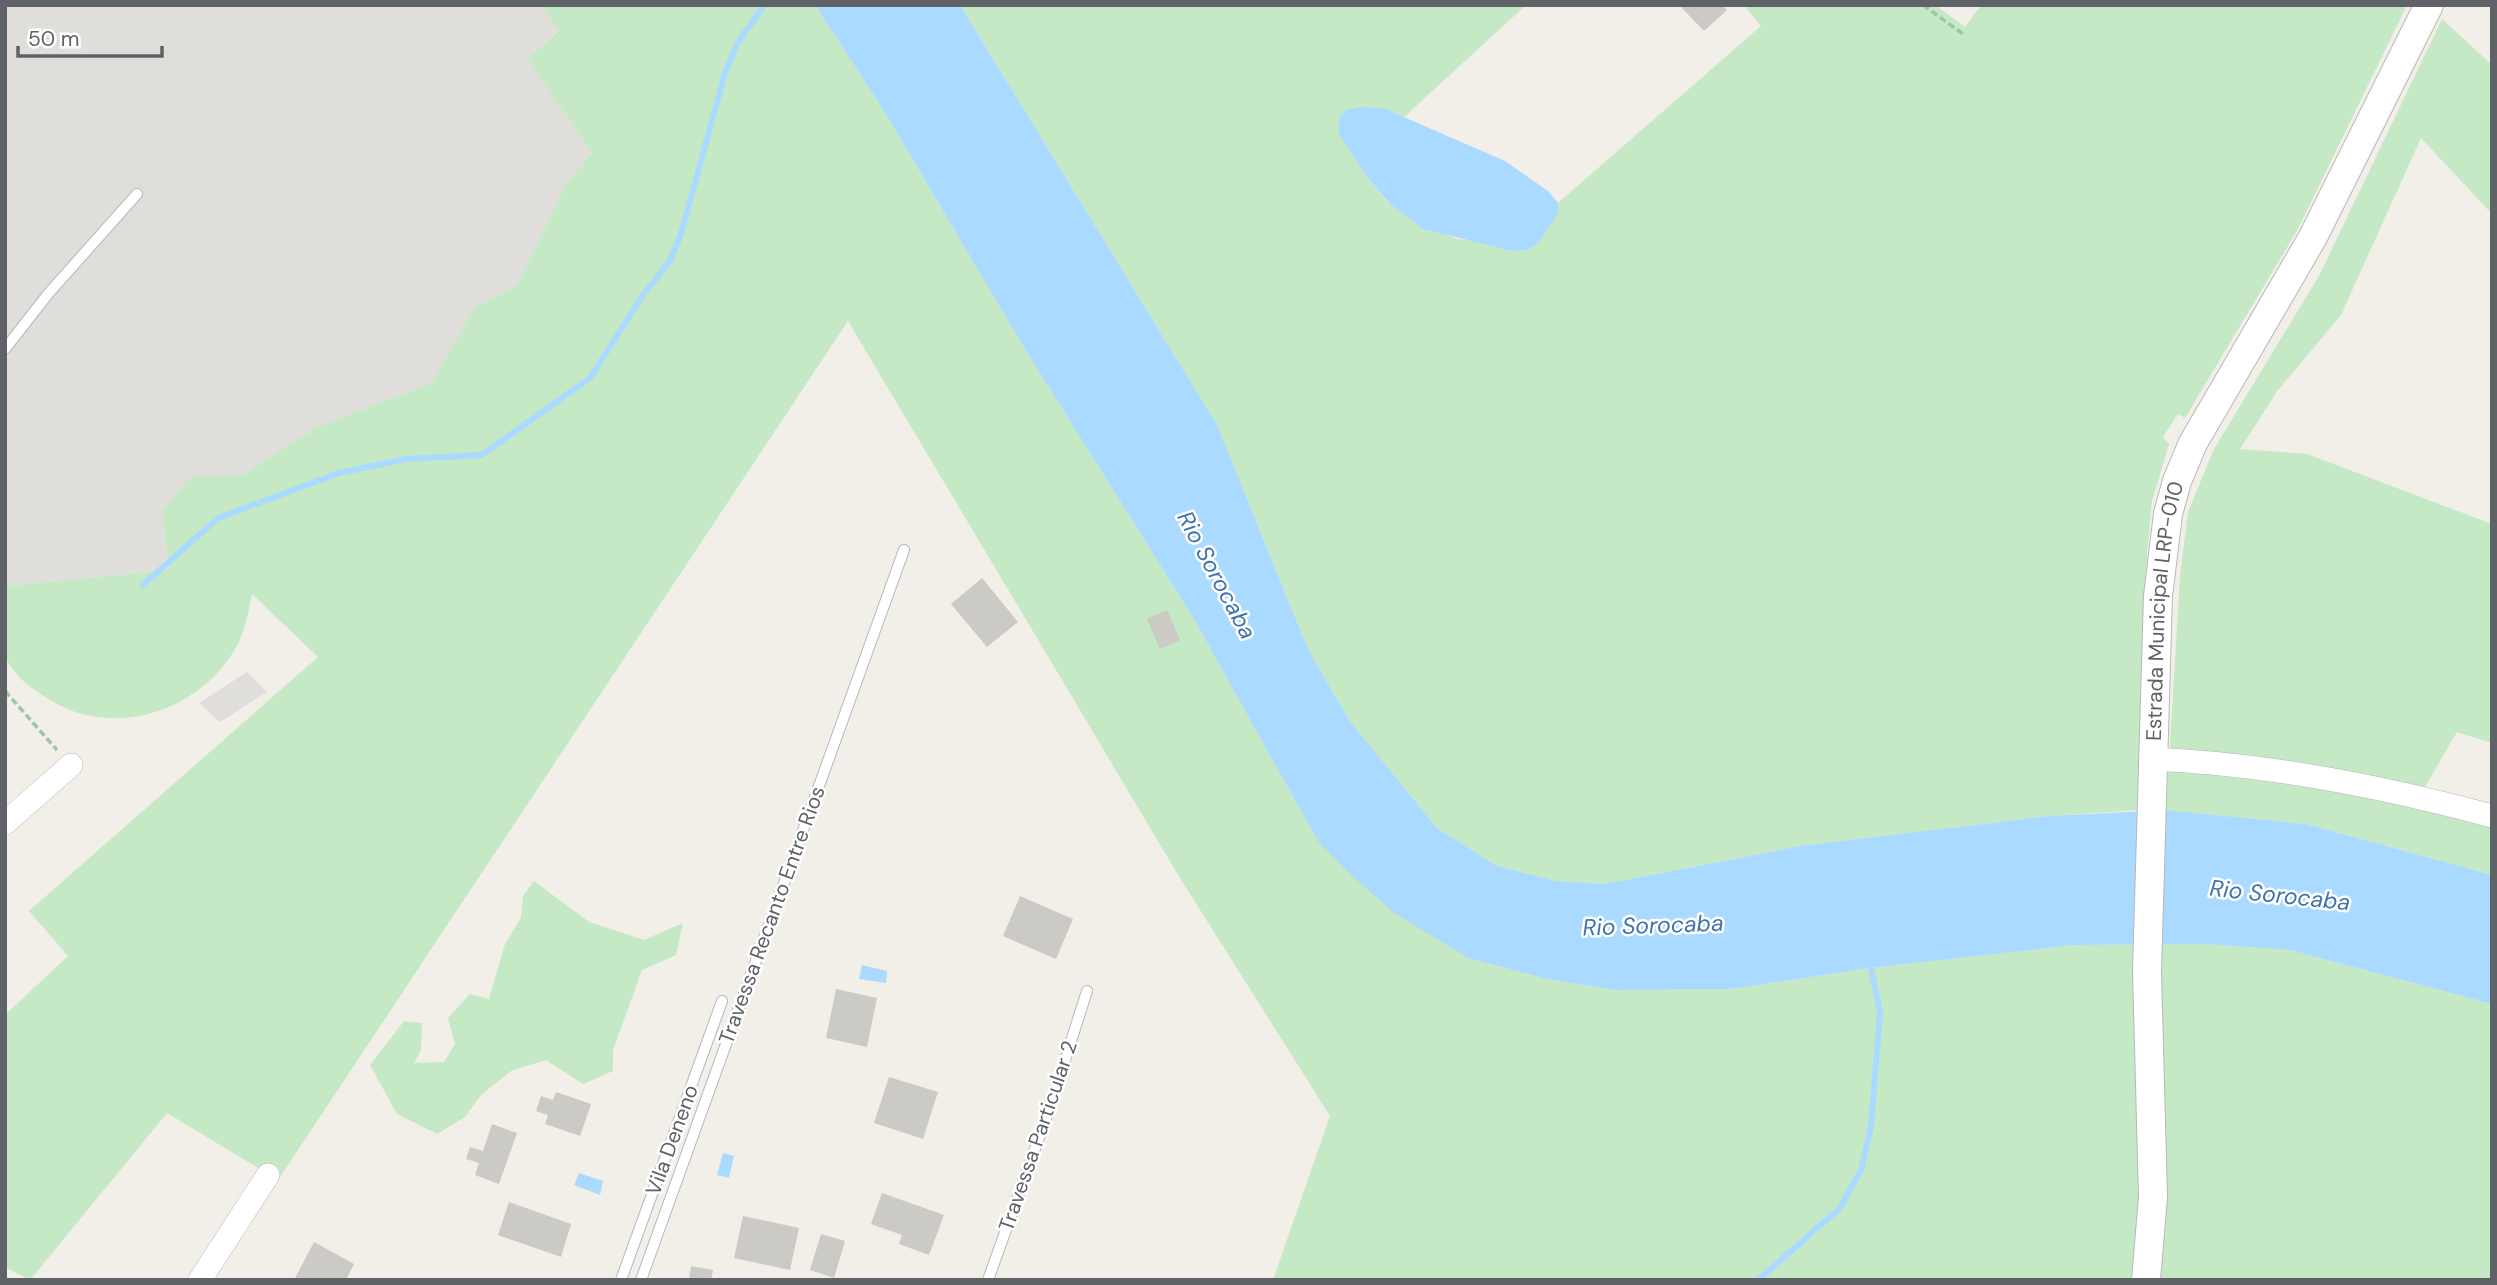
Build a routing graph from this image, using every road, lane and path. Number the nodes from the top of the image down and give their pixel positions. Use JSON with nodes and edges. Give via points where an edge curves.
{"nodes":[{"id":1,"x":1923,"y":5,"type":"edge"},
{"id":2,"x":2428,"y":5,"type":"edge"},
{"id":3,"x":1963,"y":34,"type":"dead end"},
{"id":4,"x":136,"y":194,"type":"dead end"},
{"id":5,"x":5,"y":349,"type":"edge"},
{"id":6,"x":904,"y":550,"type":"dead end"},
{"id":7,"x":5,"y":691,"type":"edge"},
{"id":8,"x":71,"y":765,"type":"joint"},
{"id":9,"x":2153,"y":771,"type":"junction"},
{"id":10,"x":2492,"y":816,"type":"edge"},
{"id":11,"x":5,"y":823,"type":"edge"},
{"id":12,"x":1087,"y":991,"type":"dead end"},
{"id":13,"x":722,"y":1001,"type":"dead end"},
{"id":14,"x":268,"y":1175,"type":"dead end"},
{"id":15,"x":200,"y":1280,"type":"edge"},
{"id":16,"x":621,"y":1280,"type":"edge"},
{"id":17,"x":641,"y":1280,"type":"edge"},
{"id":18,"x":988,"y":1280,"type":"edge"},
{"id":19,"x":2146,"y":1280,"type":"edge"}],
"edges":[{"from":1,"to":3,"type":"path"},
{"from":2,"to":9,"type":"street","name":"Estrada Municipal LRP-010","via":[[2314,237],[2193,443],[2177,481],[2168,514],[2158,596]]},
{"from":4,"to":5,"type":"lane"},
{"from":6,"to":17,"type":"lane","name":"Travessa Recanto Entre Rios"},
{"from":7,"to":8,"type":"path"},
{"from":8,"to":11,"type":"street"},
{"from":9,"to":10,"type":"street","via":[[2214,762],[2272,769]]},
{"from":9,"to":19,"type":"street","name":"Estrada Municipal LRP-010","via":[[2147,971],[2153,1197]]},
{"from":12,"to":18,"type":"lane","name":"Travessa Particular 2"},
{"from":13,"to":16,"type":"lane","name":"Vila Deneno"},
{"from":14,"to":15,"type":"street"}]}
